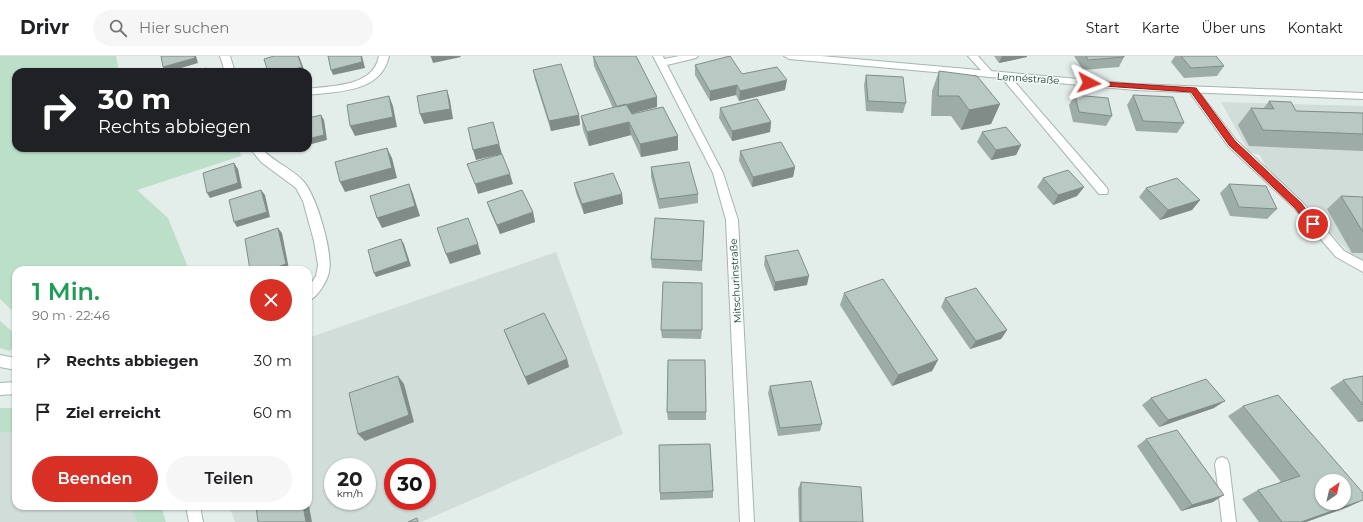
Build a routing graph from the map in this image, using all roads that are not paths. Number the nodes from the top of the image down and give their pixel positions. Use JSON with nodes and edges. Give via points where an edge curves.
{"nodes":[{"id":1,"x":225,"y":56,"type":"edge"},
{"id":2,"x":384,"y":56,"type":"edge"},
{"id":3,"x":692,"y":56,"type":"edge"},
{"id":4,"x":789,"y":56,"type":"edge"},
{"id":5,"x":973,"y":56,"type":"edge"},
{"id":6,"x":659,"y":60,"type":"edge"},
{"id":7,"x":229,"y":68,"type":"edge"},
{"id":8,"x":990,"y":75,"type":"junction"},
{"id":9,"x":1005,"y":76,"type":"junction"},
{"id":10,"x":1193,"y":90,"type":"junction"},
{"id":11,"x":312,"y":91,"type":"edge"},
{"id":12,"x":1363,"y":96,"type":"edge"},
{"id":13,"x":259,"y":152,"type":"edge"},
{"id":14,"x":1103,"y":191,"type":"dead end"},
{"id":15,"x":1363,"y":267,"type":"edge"},
{"id":16,"x":312,"y":292,"type":"edge"},
{"id":17,"x":0,"y":361,"type":"edge"},
{"id":18,"x":12,"y":363,"type":"edge"},
{"id":19,"x":12,"y":388,"type":"edge"},
{"id":20,"x":0,"y":389,"type":"edge"},
{"id":21,"x":1222,"y":464,"type":"dead end"},
{"id":22,"x":193,"y":510,"type":"edge"},
{"id":23,"x":196,"y":522,"type":"edge"},
{"id":24,"x":747,"y":522,"type":"edge"},
{"id":25,"x":1229,"y":522,"type":"edge"}],
"edges":[{"from":1,"to":7,"type":"street"},
{"from":2,"to":11,"type":"street","via":[[379,73],[364,82]]},
{"from":3,"to":6,"type":"street"},
{"from":4,"to":8,"type":"street","name":"Lennéstraße"},
{"from":5,"to":8,"type":"street"},
{"from":6,"to":24,"type":"street","name":"Mitschurinstraße","via":[[718,173],[732,220]]},
{"from":8,"to":9,"type":"street","name":"Lennéstraße"},
{"from":9,"to":10,"type":"street","name":"Lennéstraße"},
{"from":9,"to":14,"type":"street"},
{"from":10,"to":12,"type":"street","name":"Lennéstraße"},
{"from":10,"to":15,"type":"street","via":[[1232,143],[1298,205],[1340,254]]},
{"from":13,"to":16,"type":"street","via":[[271,165],[300,185],[307,195],[324,259],[323,273]]},
{"from":17,"to":18,"type":"street"},
{"from":19,"to":20,"type":"street"},
{"from":21,"to":25,"type":"street"},
{"from":22,"to":23,"type":"street"}]}
